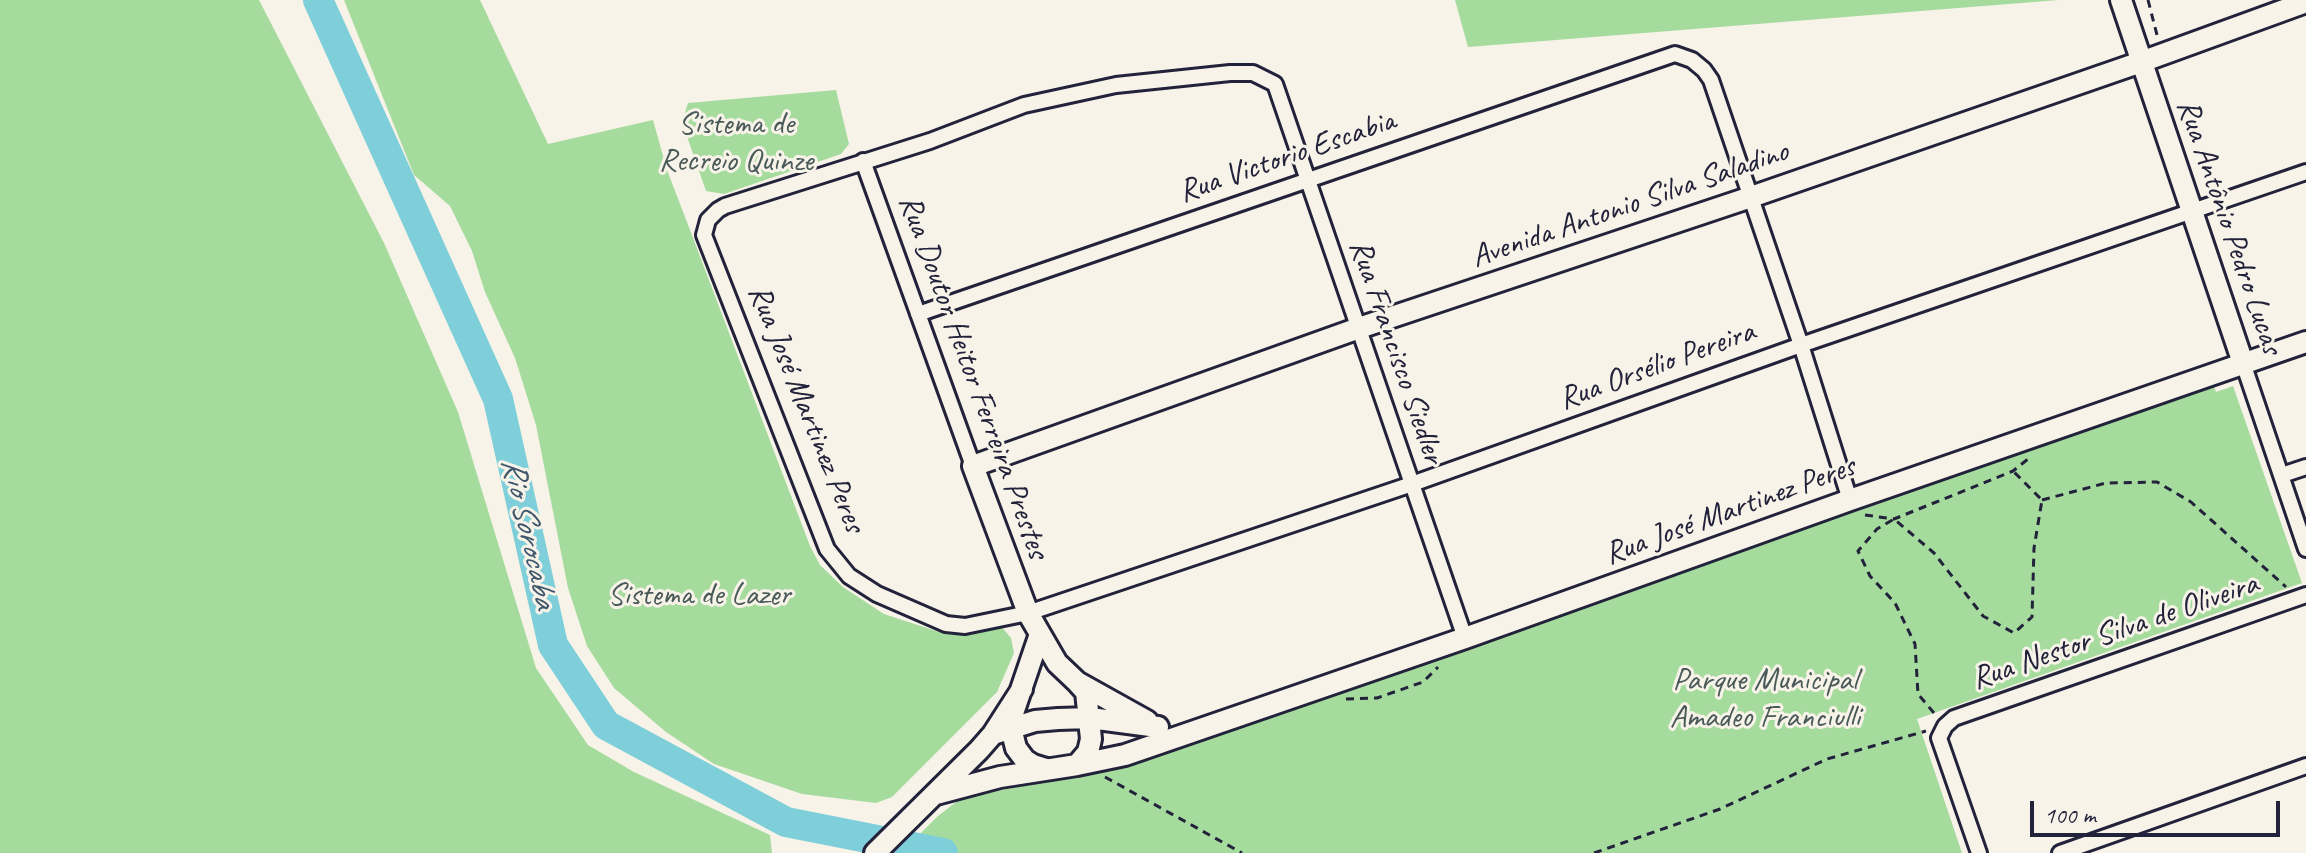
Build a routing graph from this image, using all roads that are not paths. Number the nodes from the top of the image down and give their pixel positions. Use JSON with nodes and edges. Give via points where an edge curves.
{"nodes":[{"id":1,"x":2121,"y":0,"type":"edge"},
{"id":2,"x":2306,"y":2,"type":"edge"},
{"id":3,"x":2133,"y":39,"type":"junction"},
{"id":4,"x":2162,"y":54,"type":"junction"},
{"id":5,"x":2141,"y":62,"type":"junction"},
{"id":6,"x":2115,"y":71,"type":"junction"},
{"id":7,"x":2152,"y":94,"type":"junction"},
{"id":8,"x":863,"y":161,"type":"junction"},
{"id":9,"x":2306,"y":172,"type":"edge"},
{"id":10,"x":1308,"y":180,"type":"junction"},
{"id":11,"x":1751,"y":197,"type":"junction"},
{"id":12,"x":2192,"y":211,"type":"junction"},
{"id":13,"x":918,"y":314,"type":"junction"},
{"id":14,"x":1359,"y":328,"type":"junction"},
{"id":15,"x":2306,"y":342,"type":"edge"},
{"id":16,"x":1801,"y":345,"type":"junction"},
{"id":17,"x":2243,"y":363,"type":"junction"},
{"id":18,"x":973,"y":466,"type":"junction"},
{"id":19,"x":2306,"y":467,"type":"edge"},
{"id":20,"x":2282,"y":475,"type":"junction"},
{"id":21,"x":1412,"y":484,"type":"junction"},
{"id":22,"x":1850,"y":500,"type":"junction"},
{"id":23,"x":2306,"y":549,"type":"edge"},
{"id":24,"x":2302,"y":596,"type":"edge"},
{"id":25,"x":1028,"y":613,"type":"junction"},
{"id":26,"x":1040,"y":634,"type":"junction"},
{"id":27,"x":1465,"y":638,"type":"junction"},
{"id":28,"x":1077,"y":682,"type":"junction"},
{"id":29,"x":1090,"y":718,"type":"junction"},
{"id":30,"x":1002,"y":731,"type":"junction"},
{"id":31,"x":1166,"y":733,"type":"junction"},
{"id":32,"x":1077,"y":765,"type":"junction"},
{"id":33,"x":2306,"y":766,"type":"edge"},
{"id":34,"x":1046,"y":769,"type":"junction"},
{"id":35,"x":932,"y":798,"type":"junction"},
{"id":36,"x":875,"y":853,"type":"edge"},
{"id":37,"x":1979,"y":853,"type":"edge"},
{"id":38,"x":2060,"y":853,"type":"edge"}],
"edges":[{"from":1,"to":3,"type":"main road","name":"Rua Antônio Pedro Lucas"},
{"from":2,"to":4,"type":"main road","name":"Avenida Antonio Silva Saladino"},
{"from":3,"to":4,"type":"main road"},
{"from":3,"to":5,"type":"main road","name":"Rua Antônio Pedro Lucas"},
{"from":4,"to":5,"type":"main road","name":"Avenida Antonio Silva Saladino"},
{"from":5,"to":6,"type":"main road","name":"Avenida Antonio Silva Saladino"},
{"from":5,"to":7,"type":"main road","name":"Rua Antônio Pedro Lucas"},
{"from":6,"to":7,"type":"main road"},
{"from":6,"to":11,"type":"main road","name":"Avenida Antonio Silva Saladino"},
{"from":7,"to":12,"type":"main road","name":"Rua Antônio Pedro Lucas"},
{"from":8,"to":10,"type":"street","name":"Rua Francisco Siedler","via":[[1024,105],[1116,85],[1253,73],[1275,84]]},
{"from":8,"to":13,"type":"street","name":"Rua Doutor Heitor Ferreira Prestes"},
{"from":8,"to":25,"type":"street","name":"Rua José Martinez Peres","via":[[725,206],[708,220],[704,235],[827,549],[849,576],[946,624],[965,626]]},
{"from":9,"to":12,"type":"street","name":"Rua Orsélio Pereira"},
{"from":10,"to":11,"type":"street","name":"Rua Victorio Escabia","via":[[1675,54],[1692,60],[1711,80]]},
{"from":10,"to":13,"type":"street","name":"Rua Victorio Escabia"},
{"from":10,"to":14,"type":"street","name":"Rua Francisco Siedler"},
{"from":11,"to":14,"type":"main road","name":"Avenida Antonio Silva Saladino"},
{"from":11,"to":16,"type":"street"},
{"from":12,"to":16,"type":"street","name":"Rua Orsélio Pereira"},
{"from":12,"to":17,"type":"main road","name":"Rua Antônio Pedro Lucas"},
{"from":13,"to":18,"type":"street","name":"Rua Doutor Heitor Ferreira Prestes"},
{"from":14,"to":18,"type":"main road","name":"Avenida Antonio Silva Saladino"},
{"from":14,"to":21,"type":"street","name":"Rua Francisco Siedler"},
{"from":15,"to":17,"type":"main road","name":"Rua José Martinez Peres"},
{"from":16,"to":21,"type":"street","name":"Rua Orsélio Pereira"},
{"from":16,"to":22,"type":"street"},
{"from":17,"to":20,"type":"street","name":"Rua Antônio Pedro Lucas"},
{"from":17,"to":22,"type":"main road","name":"Rua José Martinez Peres"},
{"from":18,"to":25,"type":"main road","name":"Rua Doutor Heitor Ferreira Prestes"},
{"from":19,"to":20,"type":"street"},
{"from":20,"to":23,"type":"street","name":"Rua Antônio Pedro Lucas"},
{"from":21,"to":25,"type":"street","name":"Rua Orsélio Pereira"},
{"from":21,"to":27,"type":"street","name":"Rua Francisco Siedler"},
{"from":22,"to":27,"type":"main road","name":"Rua José Martinez Peres"},
{"from":24,"to":37,"type":"street","name":"Rua Nestor Silva de Oliveira","via":[[1954,718],[1939,738]]},
{"from":25,"to":26,"type":"main road"},
{"from":26,"to":28,"type":"main road","via":[[1057,663]]},
{"from":26,"to":30,"type":"main road"},
{"from":27,"to":31,"type":"main road","name":"Rua José Martinez Peres"},
{"from":28,"to":29,"type":"main road","via":[[1086,692]]},
{"from":28,"to":31,"type":"main road"},
{"from":29,"to":30,"type":"main road","name":"Rua José Martinez Peres","via":[[1035,721]]},
{"from":29,"to":31,"type":"main road","name":"Rua José Martinez Peres"},
{"from":29,"to":32,"type":"main road","via":[[1088,752]]},
{"from":30,"to":34,"type":"main road","via":[[1025,760]]},
{"from":30,"to":35,"type":"main road"},
{"from":31,"to":32,"type":"main road","name":"Rua José Martinez Peres","via":[[1125,755]]},
{"from":32,"to":34,"type":"main road","name":"Rua José Martinez Peres"},
{"from":33,"to":38,"type":"street"},
{"from":34,"to":35,"type":"main road","name":"Rua José Martinez Peres"},
{"from":35,"to":36,"type":"main road"}]}
